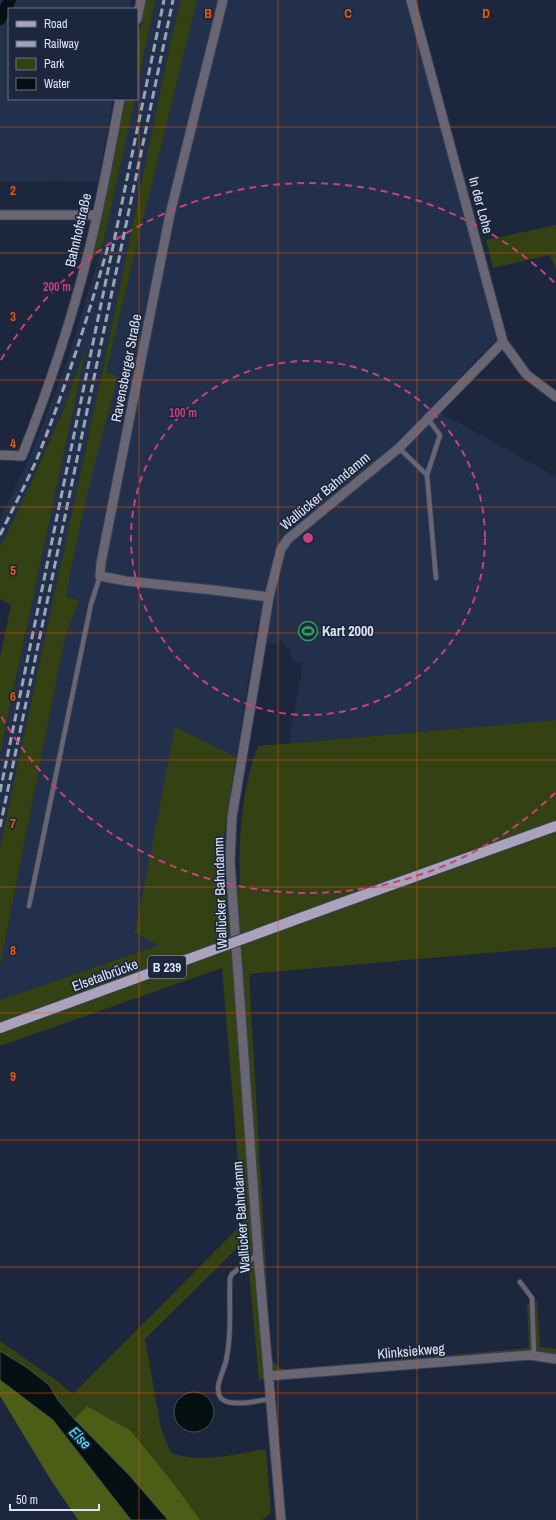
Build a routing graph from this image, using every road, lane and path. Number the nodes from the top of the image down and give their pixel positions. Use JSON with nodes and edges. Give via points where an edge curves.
{"nodes":[{"id":1,"x":141,"y":0,"type":"edge"},
{"id":2,"x":223,"y":0,"type":"edge"},
{"id":3,"x":411,"y":0,"type":"edge"},
{"id":4,"x":138,"y":14,"type":"edge"},
{"id":5,"x":120,"y":100,"type":"edge"},
{"id":6,"x":0,"y":215,"type":"edge"},
{"id":7,"x":96,"y":215,"type":"junction"},
{"id":8,"x":503,"y":342,"type":"junction"},
{"id":9,"x":556,"y":397,"type":"edge"},
{"id":10,"x":428,"y":419,"type":"junction"},
{"id":11,"x":399,"y":448,"type":"junction"},
{"id":12,"x":0,"y":455,"type":"edge"},
{"id":13,"x":427,"y":475,"type":"junction"},
{"id":14,"x":100,"y":576,"type":"junction"},
{"id":15,"x":436,"y":578,"type":"dead end"},
{"id":16,"x":269,"y":597,"type":"junction"},
{"id":17,"x":556,"y":826,"type":"edge"},
{"id":18,"x":28,"y":906,"type":"dead end"},
{"id":19,"x":0,"y":1028,"type":"edge"},
{"id":20,"x":258,"y":1254,"type":"junction"},
{"id":21,"x":520,"y":1282,"type":"dead end"},
{"id":22,"x":534,"y":1356,"type":"junction"},
{"id":23,"x":556,"y":1359,"type":"edge"},
{"id":24,"x":268,"y":1376,"type":"junction"},
{"id":25,"x":270,"y":1399,"type":"junction"},
{"id":26,"x":281,"y":1520,"type":"edge"}],
"edges":[{"from":1,"to":4,"type":"street"},
{"from":2,"to":14,"type":"street","name":"Ravensberger Straße","via":[[170,214]]},
{"from":3,"to":8,"type":"street","name":"In der Lohe"},
{"from":5,"to":7,"type":"street","name":"Bahnhofstraße"},
{"from":6,"to":7,"type":"street"},
{"from":7,"to":12,"type":"street","name":"Bahnhofstraße","via":[[79,288],[38,417],[22,456]]},
{"from":8,"to":9,"type":"street","name":"In der Lohe","via":[[526,374]]},
{"from":8,"to":10,"type":"street","name":"Wallücker Bahndamm"},
{"from":10,"to":11,"type":"street","name":"Wallücker Bahndamm"},
{"from":10,"to":13,"type":"lane","via":[[440,435]]},
{"from":11,"to":13,"type":"lane"},
{"from":11,"to":16,"type":"street","name":"Wallücker Bahndamm","via":[[288,539],[281,549]]},
{"from":13,"to":15,"type":"lane"},
{"from":14,"to":16,"type":"street","via":[[126,582]]},
{"from":14,"to":18,"type":"lane","via":[[91,604]]},
{"from":16,"to":20,"type":"street","name":"Wallücker Bahndamm","via":[[232,817],[230,862]]},
{"from":17,"to":19,"type":"main road","name":"Elsetalbrücke","number":"B 239","bridge":true},
{"from":20,"to":24,"type":"street","name":"Wallücker Bahndamm"},
{"from":20,"to":25,"type":"lane","via":[[230,1278],[229,1345],[218,1388],[220,1396],[226,1402]]},
{"from":21,"to":22,"type":"lane","via":[[532,1298]]},
{"from":22,"to":23,"type":"street","name":"Klinksiekweg"},
{"from":22,"to":24,"type":"street","name":"Klinksiekweg"},
{"from":24,"to":25,"type":"street","name":"Wallücker Bahndamm"},
{"from":25,"to":26,"type":"street","name":"Wallücker Bahndamm"}]}
